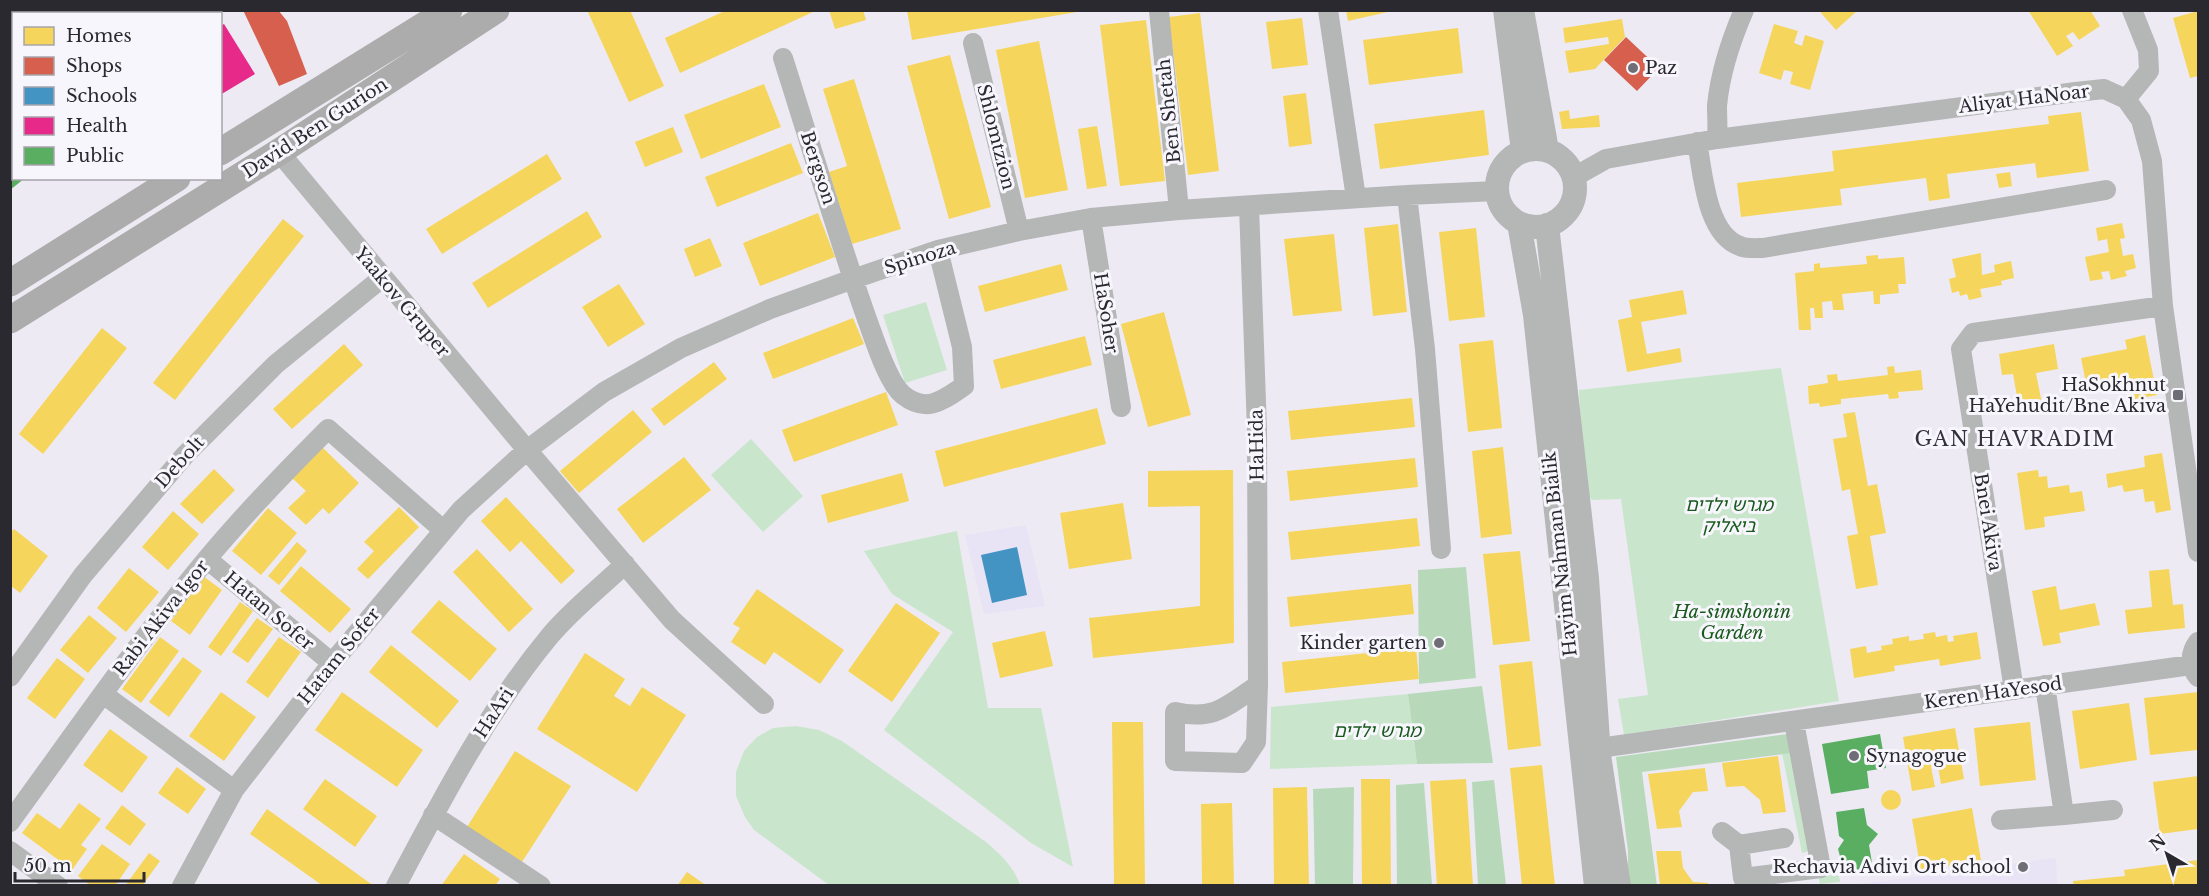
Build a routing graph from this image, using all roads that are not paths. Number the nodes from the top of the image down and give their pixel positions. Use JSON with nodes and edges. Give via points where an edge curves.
{"nodes":[{"id":1,"x":449,"y":10,"type":"edge"},
{"id":2,"x":496,"y":10,"type":"edge"},
{"id":3,"x":1328,"y":10,"type":"edge"},
{"id":4,"x":1505,"y":10,"type":"edge"},
{"id":5,"x":1522,"y":10,"type":"edge"},
{"id":6,"x":1744,"y":10,"type":"edge"},
{"id":7,"x":2132,"y":10,"type":"edge"},
{"id":8,"x":1159,"y":11,"type":"edge"},
{"id":9,"x":973,"y":43,"type":"dead end"},
{"id":10,"x":783,"y":58,"type":"dead end"},
{"id":11,"x":2126,"y":99,"type":"junction"},
{"id":12,"x":1718,"y":139,"type":"junction"},
{"id":13,"x":1697,"y":142,"type":"junction"},
{"id":14,"x":1535,"y":150,"type":"junction"},
{"id":15,"x":222,"y":151,"type":"edge"},
{"id":16,"x":279,"y":152,"type":"junction"},
{"id":17,"x":1574,"y":177,"type":"junction"},
{"id":18,"x":174,"y":180,"type":"edge"},
{"id":19,"x":2106,"y":190,"type":"dead end"},
{"id":20,"x":1497,"y":191,"type":"junction"},
{"id":21,"x":1407,"y":195,"type":"junction"},
{"id":22,"x":1356,"y":198,"type":"junction"},
{"id":23,"x":1249,"y":206,"type":"junction"},
{"id":24,"x":1179,"y":210,"type":"junction"},
{"id":25,"x":1090,"y":218,"type":"junction"},
{"id":26,"x":1519,"y":223,"type":"junction"},
{"id":27,"x":1547,"y":225,"type":"junction"},
{"id":28,"x":1019,"y":231,"type":"junction"},
{"id":29,"x":938,"y":250,"type":"junction"},
{"id":30,"x":382,"y":278,"type":"junction"},
{"id":31,"x":853,"y":279,"type":"junction"},
{"id":32,"x":10,"y":283,"type":"edge"},
{"id":33,"x":2163,"y":306,"type":"junction"},
{"id":34,"x":10,"y":320,"type":"edge"},
{"id":35,"x":1121,"y":407,"type":"dead end"},
{"id":36,"x":527,"y":450,"type":"junction"},
{"id":37,"x":443,"y":530,"type":"junction"},
{"id":38,"x":1441,"y":549,"type":"dead end"},
{"id":39,"x":2199,"y":552,"type":"edge"},
{"id":40,"x":207,"y":559,"type":"junction"},
{"id":41,"x":625,"y":564,"type":"junction"},
{"id":42,"x":2199,"y":642,"type":"edge"},
{"id":43,"x":332,"y":663,"type":"junction"},
{"id":44,"x":2195,"y":671,"type":"edge"},
{"id":45,"x":10,"y":677,"type":"edge"},
{"id":46,"x":1258,"y":685,"type":"junction"},
{"id":47,"x":2045,"y":685,"type":"junction"},
{"id":48,"x":2014,"y":690,"type":"junction"},
{"id":49,"x":103,"y":694,"type":"junction"},
{"id":50,"x":764,"y":704,"type":"dead end"},
{"id":51,"x":1794,"y":722,"type":"junction"},
{"id":52,"x":1599,"y":748,"type":"junction"},
{"id":53,"x":234,"y":790,"type":"junction"},
{"id":54,"x":2113,"y":810,"type":"dead end"},
{"id":55,"x":433,"y":815,"type":"junction"},
{"id":56,"x":2064,"y":815,"type":"junction"},
{"id":57,"x":2001,"y":820,"type":"dead end"},
{"id":58,"x":10,"y":822,"type":"edge"},
{"id":59,"x":1722,"y":832,"type":"dead end"},
{"id":60,"x":1784,"y":838,"type":"dead end"},
{"id":61,"x":1739,"y":845,"type":"junction"},
{"id":62,"x":10,"y":851,"type":"edge"},
{"id":63,"x":58,"y":885,"type":"edge"},
{"id":64,"x":182,"y":885,"type":"edge"},
{"id":65,"x":396,"y":885,"type":"edge"},
{"id":66,"x":540,"y":885,"type":"edge"},
{"id":67,"x":1596,"y":885,"type":"edge"},
{"id":68,"x":1619,"y":885,"type":"edge"}],
"edges":[{"from":1,"to":15,"type":"main road","name":"David Ben Gurion"},
{"from":2,"to":16,"type":"main road","name":"David Ben Gurion"},
{"from":3,"to":22,"type":"street"},
{"from":4,"to":14,"type":"street"},
{"from":5,"to":14,"type":"street"},
{"from":6,"to":12,"type":"street","via":[[1723,71],[1717,105]]},
{"from":7,"to":11,"type":"street","via":[[2148,50],[2149,71]]},
{"from":8,"to":24,"type":"street","name":"Ben Shetah"},
{"from":9,"to":28,"type":"street","name":"Shlomtzion"},
{"from":10,"to":31,"type":"street","name":"Bergson"},
{"from":11,"to":12,"type":"street","name":"Aliyat HaNoar","via":[[2104,89]]},
{"from":11,"to":33,"type":"street","via":[[2141,120],[2152,161]]},
{"from":12,"to":13,"type":"street","name":"Aliyat HaNoar"},
{"from":13,"to":17,"type":"street","name":"Aliyat HaNoar","via":[[1606,159]]},
{"from":13,"to":19,"type":"street","via":[[1712,218],[1723,234],[1740,246],[1763,248]]},
{"from":14,"to":17,"type":"street","via":[[1559,156]]},
{"from":14,"to":20,"type":"street","via":[[1512,157],[1503,166]]},
{"from":16,"to":30,"type":"street","name":"Yaakov Gruper"},
{"from":16,"to":34,"type":"main road","name":"David Ben Gurion"},
{"from":17,"to":27,"type":"street","via":[[1573,201],[1567,212]]},
{"from":18,"to":32,"type":"main road"},
{"from":20,"to":21,"type":"street","name":"Spinoza"},
{"from":20,"to":26,"type":"street","via":[[1500,204]]},
{"from":21,"to":22,"type":"street","name":"Spinoza"},
{"from":21,"to":38,"type":"street","via":[[1425,349]]},
{"from":22,"to":23,"type":"street","name":"Spinoza"},
{"from":23,"to":24,"type":"street","name":"Spinoza"},
{"from":23,"to":46,"type":"street","name":"HaHida","via":[[1257,430]]},
{"from":24,"to":25,"type":"street","name":"Spinoza"},
{"from":25,"to":28,"type":"street","name":"Spinoza"},
{"from":25,"to":35,"type":"street","name":"HaSoher"},
{"from":26,"to":27,"type":"street"},
{"from":26,"to":67,"type":"street","name":"Hayim Nahman Bialik","via":[[1535,315]]},
{"from":27,"to":52,"type":"street","name":"Hayim Nahman Bialik","via":[[1587,578]]},
{"from":28,"to":29,"type":"street","name":"Spinoza"},
{"from":29,"to":31,"type":"street","name":"Spinoza"},
{"from":29,"to":31,"type":"street","name":"Bergson","via":[[962,348],[964,386],[938,403],[918,404],[901,394],[883,364]]},
{"from":30,"to":36,"type":"street","name":"Yaakov Gruper"},
{"from":30,"to":45,"type":"street","name":"Debolt","via":[[276,364],[185,455],[83,575]]},
{"from":31,"to":36,"type":"street","name":"Spinoza","via":[[770,309],[681,348],[604,392]]},
{"from":33,"to":39,"type":"street"},
{"from":33,"to":48,"type":"street","name":"Bnei Akiva","via":[[1973,333],[1961,349]]},
{"from":36,"to":37,"type":"street","name":"Hatam Sofer"},
{"from":36,"to":41,"type":"street","name":"Yaakov Gruper"},
{"from":37,"to":40,"type":"street","name":"Rabi Akiva Igor","via":[[328,429]]},
{"from":37,"to":43,"type":"street","name":"Hatam Sofer"},
{"from":40,"to":43,"type":"street","name":"Hatan Sofer"},
{"from":40,"to":49,"type":"street","name":"Rabi Akiva Igor"},
{"from":41,"to":50,"type":"street","name":"Yaakov Gruper","via":[[672,620]]},
{"from":41,"to":55,"type":"street","name":"HaAri","via":[[551,634],[514,682]]},
{"from":42,"to":44,"type":"street","via":[[2193,650]]},
{"from":43,"to":53,"type":"street","name":"Hatam Sofer"},
{"from":44,"to":47,"type":"street","name":"Keren HaYesod"},
{"from":46,"to":46,"type":"street","name":"HaHida","via":[[1256,742],[1242,763],[1175,761],[1175,712],[1213,714]]},
{"from":47,"to":48,"type":"street","name":"Keren HaYesod"},
{"from":47,"to":56,"type":"street"},
{"from":48,"to":51,"type":"street","name":"Keren HaYesod"},
{"from":49,"to":53,"type":"street"},
{"from":49,"to":58,"type":"street","name":"Rabi Akiva Igor"},
{"from":51,"to":52,"type":"street","name":"Keren HaYesod"},
{"from":51,"to":61,"type":"street","via":[[1821,868],[1743,878]]},
{"from":52,"to":68,"type":"street","name":"Hayim Nahman Bialik"},
{"from":53,"to":64,"type":"street","name":"Hatam Sofer"},
{"from":54,"to":56,"type":"street"},
{"from":55,"to":65,"type":"street","name":"HaAri"},
{"from":55,"to":66,"type":"street"},
{"from":56,"to":57,"type":"street"},
{"from":59,"to":61,"type":"street"},
{"from":60,"to":61,"type":"street"},
{"from":62,"to":63,"type":"street"}]}
